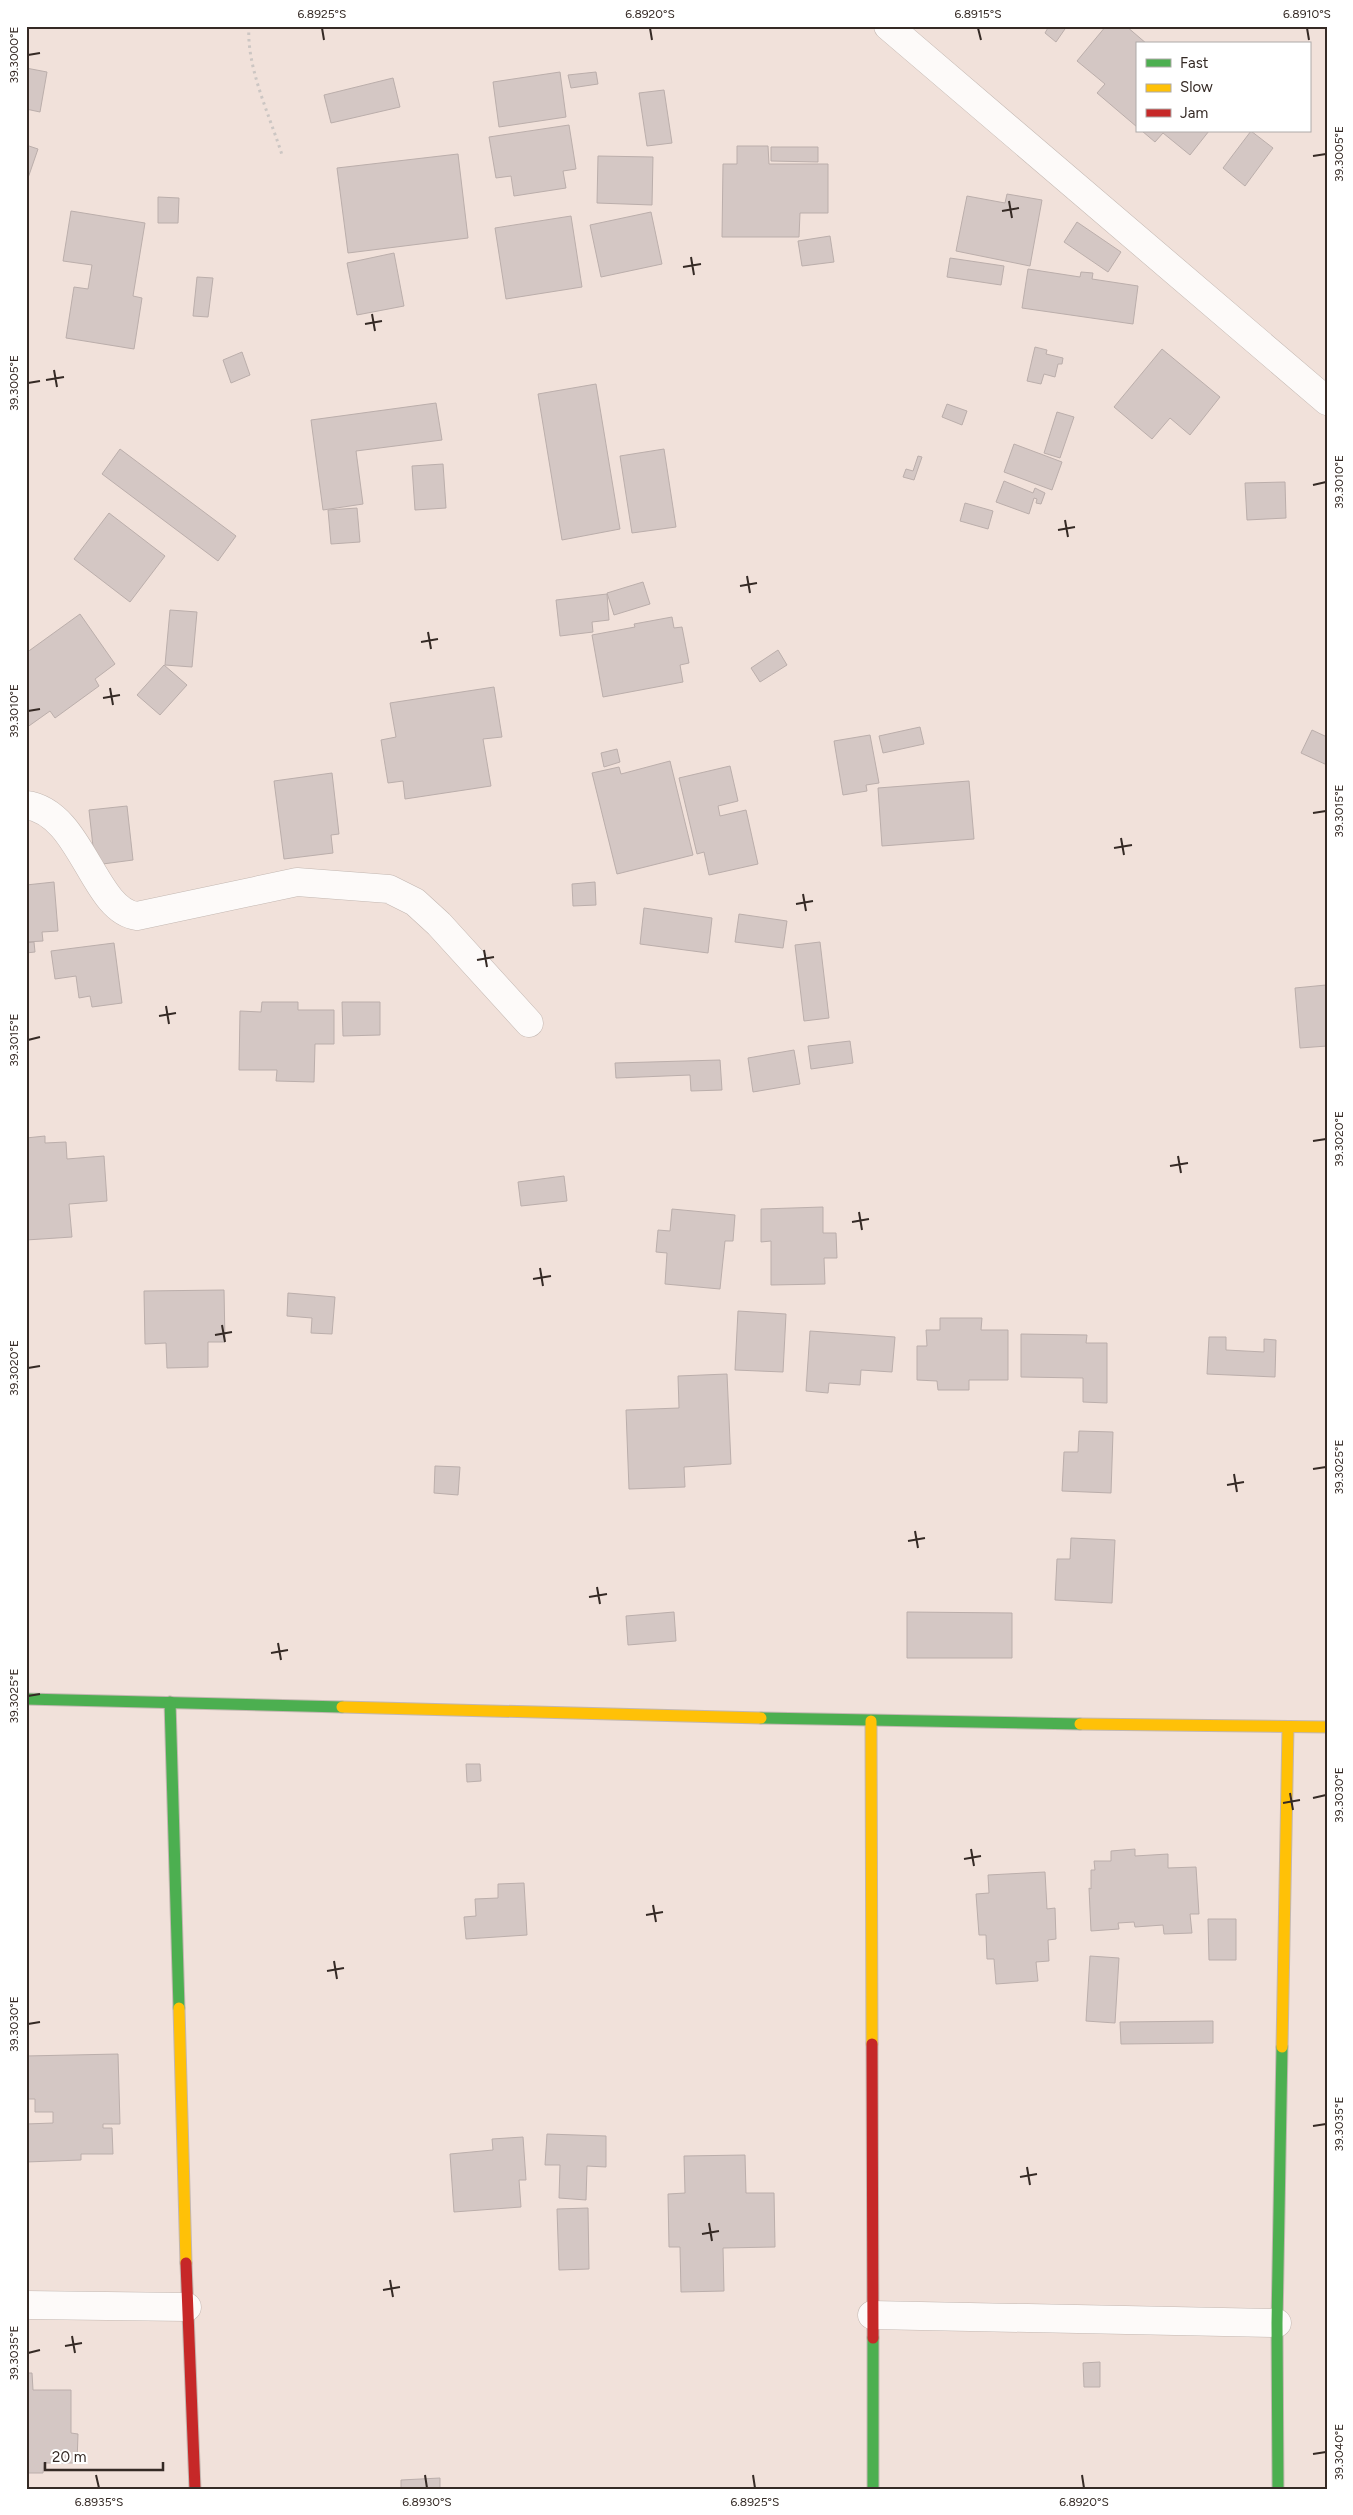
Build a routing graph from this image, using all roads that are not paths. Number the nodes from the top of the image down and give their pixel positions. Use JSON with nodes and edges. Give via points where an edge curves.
{"nodes":[{"id":1,"x":888,"y":26,"type":"edge"},
{"id":2,"x":1327,"y":401,"type":"edge"},
{"id":3,"x":26,"y":805,"type":"edge"},
{"id":4,"x":529,"y":1023,"type":"dead end"},
{"id":5,"x":26,"y":1700,"type":"edge"},
{"id":6,"x":170,"y":1702,"type":"junction"},
{"id":7,"x":871,"y":1721,"type":"junction"},
{"id":8,"x":1327,"y":1727,"type":"edge"},
{"id":9,"x":1288,"y":1728,"type":"junction"},
{"id":10,"x":26,"y":2305,"type":"edge"},
{"id":11,"x":187,"y":2307,"type":"junction"},
{"id":12,"x":872,"y":2315,"type":"junction"},
{"id":13,"x":1277,"y":2323,"type":"junction"},
{"id":14,"x":195,"y":2489,"type":"edge"},
{"id":15,"x":873,"y":2489,"type":"edge"},
{"id":16,"x":1278,"y":2489,"type":"edge"}],
"edges":[{"from":1,"to":2,"type":"street"},
{"from":3,"to":4,"type":"street","via":[[55,818],[75,843],[114,905],[127,915],[137,916],[297,882],[390,889],[415,902],[433,919]]},
{"from":5,"to":6,"type":"street"},
{"from":6,"to":7,"type":"street"},
{"from":6,"to":11,"type":"street"},
{"from":7,"to":9,"type":"street"},
{"from":7,"to":12,"type":"street"},
{"from":8,"to":9,"type":"street"},
{"from":9,"to":13,"type":"street"},
{"from":10,"to":11,"type":"street"},
{"from":11,"to":14,"type":"street"},
{"from":12,"to":13,"type":"street"},
{"from":12,"to":15,"type":"street"},
{"from":13,"to":16,"type":"street"}]}
